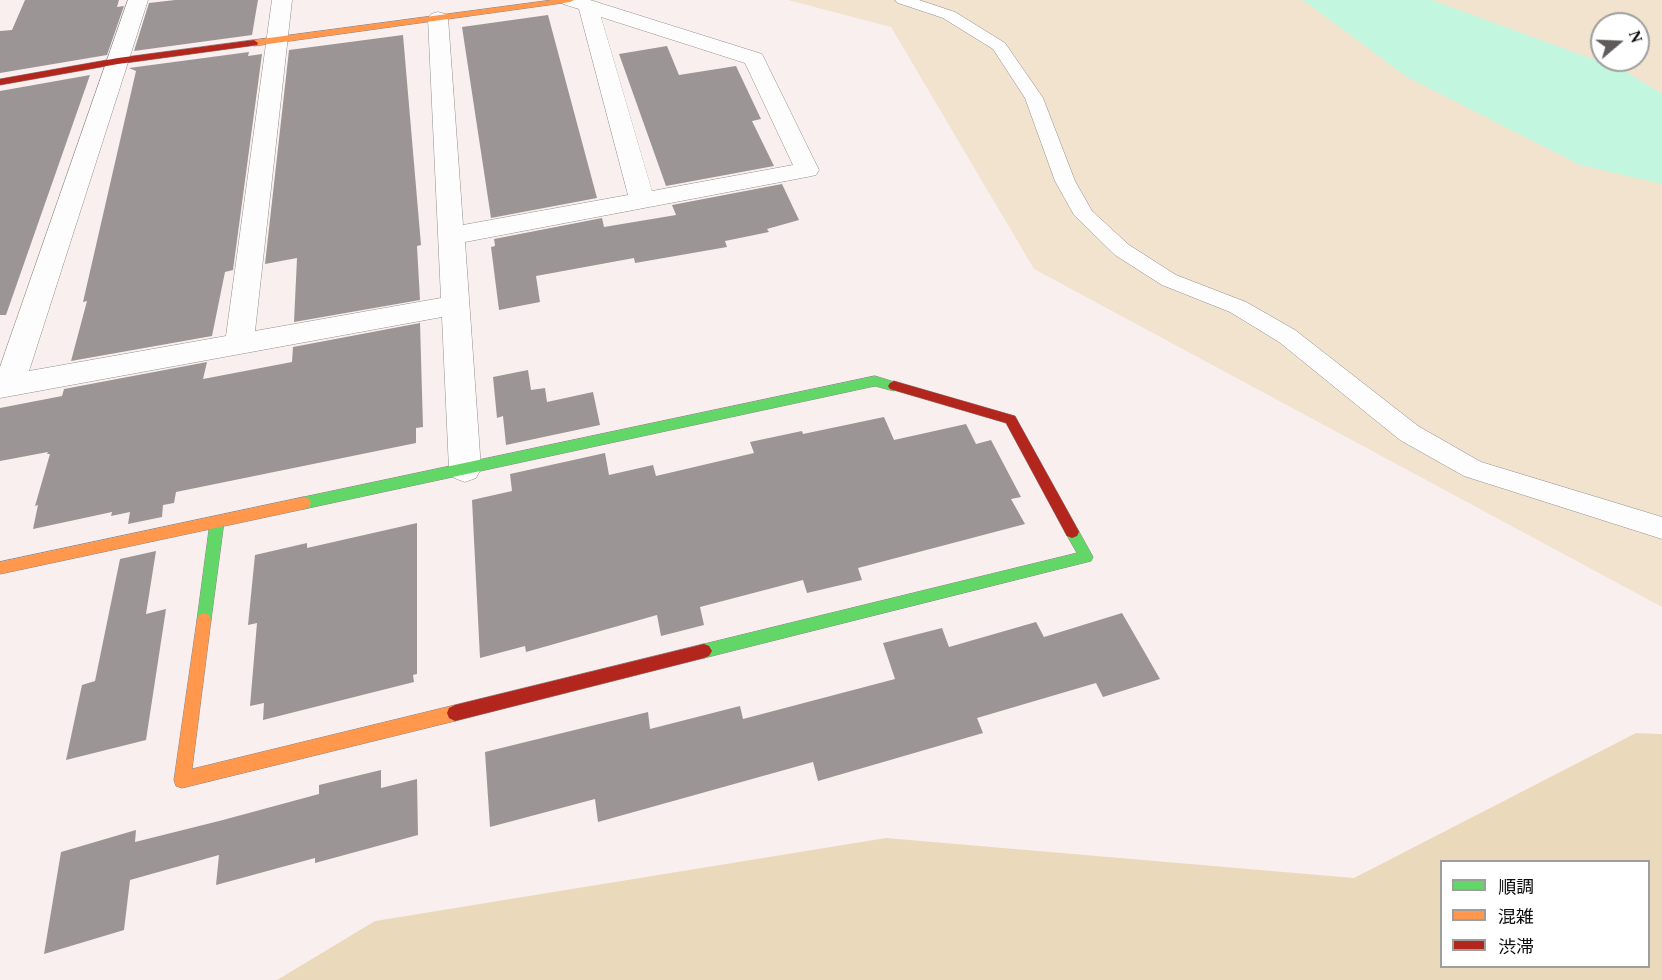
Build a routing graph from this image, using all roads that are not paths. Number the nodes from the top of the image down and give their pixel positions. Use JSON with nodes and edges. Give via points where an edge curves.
{"nodes":[{"id":1,"x":138,"y":0,"type":"edge"},
{"id":2,"x":282,"y":0,"type":"edge"},
{"id":3,"x":903,"y":0,"type":"edge"},
{"id":4,"x":579,"y":3,"type":"edge"},
{"id":5,"x":438,"y":18,"type":"junction"},
{"id":6,"x":277,"y":39,"type":"junction"},
{"id":7,"x":118,"y":61,"type":"junction"},
{"id":8,"x":0,"y":82,"type":"edge"},
{"id":9,"x":642,"y":200,"type":"junction"},
{"id":10,"x":451,"y":236,"type":"junction"},
{"id":11,"x":455,"y":305,"type":"junction"},
{"id":12,"x":239,"y":344,"type":"junction"},
{"id":13,"x":4,"y":386,"type":"edge"},
{"id":14,"x":465,"y":469,"type":"junction"},
{"id":15,"x":217,"y":522,"type":"junction"},
{"id":16,"x":1662,"y":528,"type":"edge"},
{"id":17,"x":0,"y":568,"type":"edge"}],
"edges":[{"from":1,"to":7,"type":"street"},
{"from":2,"to":6,"type":"street"},
{"from":3,"to":16,"type":"lane","via":[[949,15],[999,46],[1034,98],[1065,181],[1084,215],[1122,250],[1169,280],[1238,307],[1287,336],[1409,434],[1473,469]]},
{"from":4,"to":5,"type":"street"},
{"from":4,"to":9,"type":"street"},
{"from":4,"to":9,"type":"street","via":[[754,59],[807,170]]},
{"from":5,"to":6,"type":"street"},
{"from":5,"to":10,"type":"street"},
{"from":6,"to":7,"type":"street"},
{"from":6,"to":12,"type":"street"},
{"from":7,"to":8,"type":"street"},
{"from":7,"to":13,"type":"street"},
{"from":9,"to":10,"type":"street"},
{"from":10,"to":11,"type":"street"},
{"from":11,"to":12,"type":"street"},
{"from":11,"to":14,"type":"street"},
{"from":12,"to":13,"type":"street"},
{"from":14,"to":15,"type":"street"},
{"from":14,"to":15,"type":"street","via":[[875,381],[1010,419],[1086,557],[182,780]]},
{"from":15,"to":17,"type":"street"}]}
